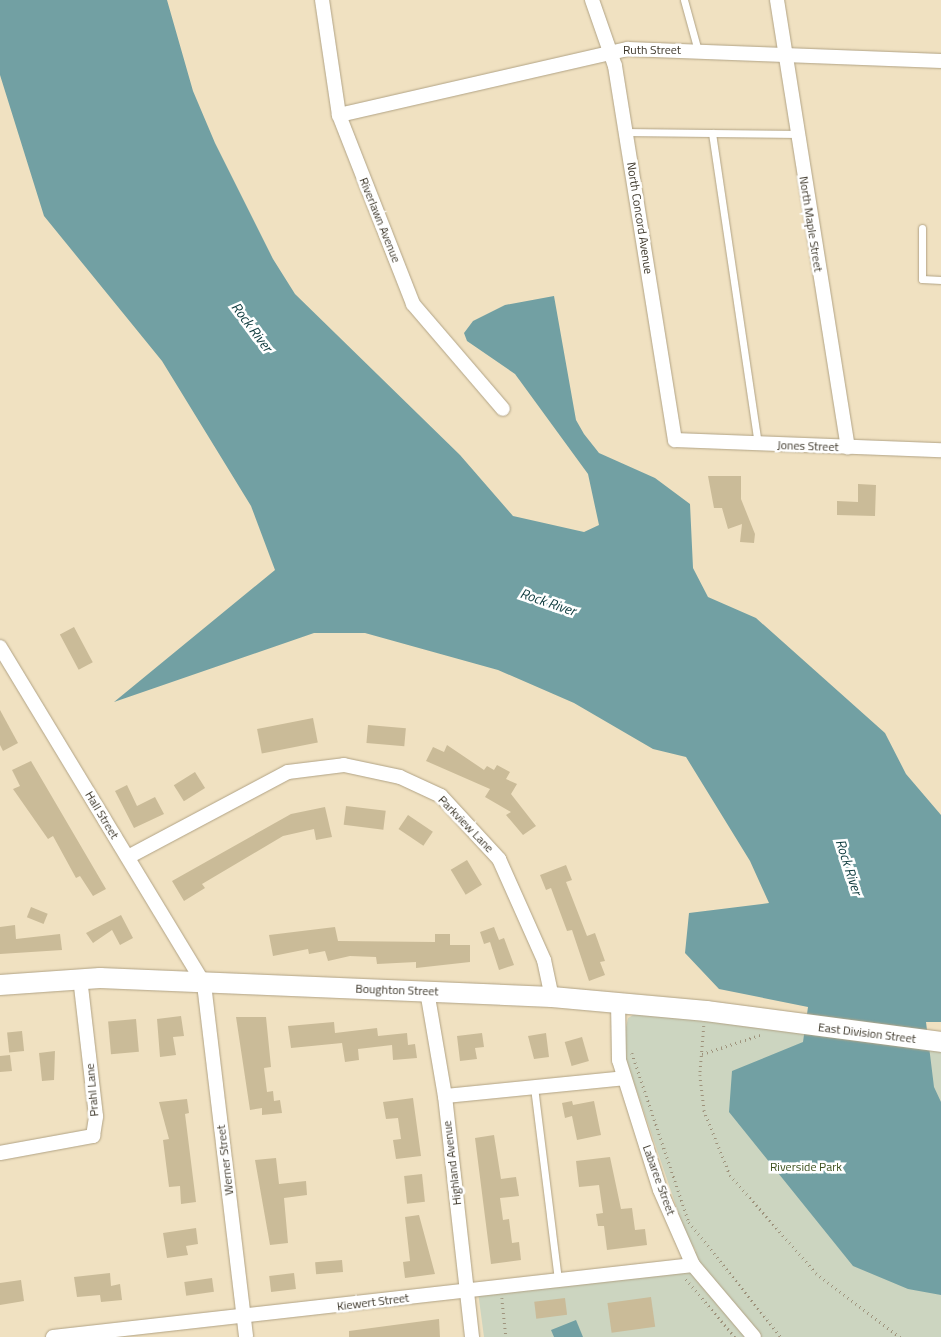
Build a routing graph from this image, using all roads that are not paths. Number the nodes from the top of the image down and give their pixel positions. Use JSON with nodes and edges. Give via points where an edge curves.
{"nodes":[{"id":1,"x":322,"y":0,"type":"edge"},
{"id":2,"x":592,"y":0,"type":"edge"},
{"id":3,"x":684,"y":0,"type":"edge"},
{"id":4,"x":777,"y":0,"type":"edge"},
{"id":5,"x":610,"y":51,"type":"junction"},
{"id":6,"x":698,"y":51,"type":"junction"},
{"id":7,"x":785,"y":54,"type":"junction"},
{"id":8,"x":941,"y":61,"type":"edge"},
{"id":9,"x":339,"y":115,"type":"junction"},
{"id":10,"x":627,"y":132,"type":"junction"},
{"id":11,"x":712,"y":133,"type":"junction"},
{"id":12,"x":796,"y":134,"type":"junction"},
{"id":13,"x":922,"y":228,"type":"dead end"},
{"id":14,"x":941,"y":280,"type":"edge"},
{"id":15,"x":503,"y":409,"type":"dead end"},
{"id":16,"x":675,"y":440,"type":"joint"},
{"id":17,"x":758,"y":444,"type":"junction"},
{"id":18,"x":848,"y":447,"type":"junction"},
{"id":19,"x":941,"y":450,"type":"edge"},
{"id":20,"x":0,"y":647,"type":"edge"},
{"id":21,"x":128,"y":857,"type":"junction"},
{"id":22,"x":80,"y":978,"type":"junction"},
{"id":23,"x":204,"y":984,"type":"junction"},
{"id":24,"x":0,"y":985,"type":"edge"},
{"id":25,"x":427,"y":991,"type":"junction"},
{"id":26,"x":552,"y":997,"type":"junction"},
{"id":27,"x":618,"y":1002,"type":"junction"},
{"id":28,"x":793,"y":1023,"type":"joint"},
{"id":29,"x":941,"y":1042,"type":"edge"},
{"id":30,"x":624,"y":1078,"type":"junction"},
{"id":31,"x":534,"y":1087,"type":"junction"},
{"id":32,"x":445,"y":1096,"type":"junction"},
{"id":33,"x":0,"y":1153,"type":"edge"},
{"id":34,"x":693,"y":1265,"type":"junction"},
{"id":35,"x":558,"y":1279,"type":"junction"},
{"id":36,"x":467,"y":1290,"type":"junction"},
{"id":37,"x":244,"y":1318,"type":"junction"},
{"id":38,"x":53,"y":1337,"type":"edge"},
{"id":39,"x":246,"y":1337,"type":"edge"},
{"id":40,"x":472,"y":1337,"type":"edge"},
{"id":41,"x":754,"y":1337,"type":"edge"}],
"edges":[{"from":1,"to":9,"type":"street","name":"Riverlawn Avenue"},
{"from":2,"to":5,"type":"street","name":"North Concord Avenue"},
{"from":3,"to":6,"type":"lane"},
{"from":4,"to":7,"type":"street","name":"North Maple Street"},
{"from":5,"to":6,"type":"street","name":"Ruth Street"},
{"from":5,"to":9,"type":"street","name":"Ruth Street"},
{"from":5,"to":10,"type":"street","name":"North Concord Avenue"},
{"from":6,"to":7,"type":"street","name":"Ruth Street"},
{"from":7,"to":8,"type":"street","name":"Ruth Street"},
{"from":7,"to":12,"type":"street","name":"North Maple Street"},
{"from":9,"to":15,"type":"street","name":"Riverlawn Avenue","via":[[418,313]]},
{"from":10,"to":11,"type":"lane"},
{"from":10,"to":16,"type":"street","name":"North Concord Avenue"},
{"from":11,"to":12,"type":"lane"},
{"from":11,"to":17,"type":"lane"},
{"from":12,"to":18,"type":"street","name":"North Maple Street"},
{"from":13,"to":14,"type":"lane","via":[[922,278]]},
{"from":16,"to":17,"type":"street","name":"Jones Street"},
{"from":17,"to":18,"type":"street","name":"Jones Street"},
{"from":18,"to":19,"type":"street","name":"Jones Street"},
{"from":20,"to":21,"type":"street","name":"Hall Street"},
{"from":21,"to":23,"type":"street","name":"Hall Street"},
{"from":21,"to":26,"type":"street","name":"Parkview Lane","via":[[288,772],[344,765],[400,777],[441,796],[499,859],[544,960]]},
{"from":22,"to":23,"type":"street","name":"Boughton Street"},
{"from":22,"to":24,"type":"street","name":"Boughton Street"},
{"from":22,"to":33,"type":"street","name":"Prahl Lane","via":[[96,1116],[93,1136]]},
{"from":23,"to":25,"type":"street","name":"Boughton Street"},
{"from":23,"to":37,"type":"street","name":"Werner Street"},
{"from":25,"to":26,"type":"street","name":"Boughton Street"},
{"from":25,"to":32,"type":"street","name":"Highland Avenue"},
{"from":26,"to":27,"type":"street","name":"Boughton Street"},
{"from":27,"to":28,"type":"street","name":"Boughton Street"},
{"from":27,"to":30,"type":"street","name":"Labaree Street","via":[[616,1044]]},
{"from":28,"to":29,"type":"street","name":"East Division Street"},
{"from":30,"to":31,"type":"street"},
{"from":30,"to":34,"type":"street","name":"Labaree Street","via":[[660,1190]]},
{"from":31,"to":32,"type":"street"},
{"from":31,"to":35,"type":"lane"},
{"from":32,"to":36,"type":"street","name":"Highland Avenue"},
{"from":34,"to":35,"type":"street","name":"Kiewert Street"},
{"from":34,"to":41,"type":"street","name":"Labaree Street"},
{"from":35,"to":36,"type":"street","name":"Kiewert Street"},
{"from":36,"to":37,"type":"street","name":"Kiewert Street"},
{"from":36,"to":40,"type":"street","name":"Highland Avenue"},
{"from":37,"to":38,"type":"street","name":"Kiewert Street"},
{"from":37,"to":39,"type":"street","name":"Werner Street"}]}
